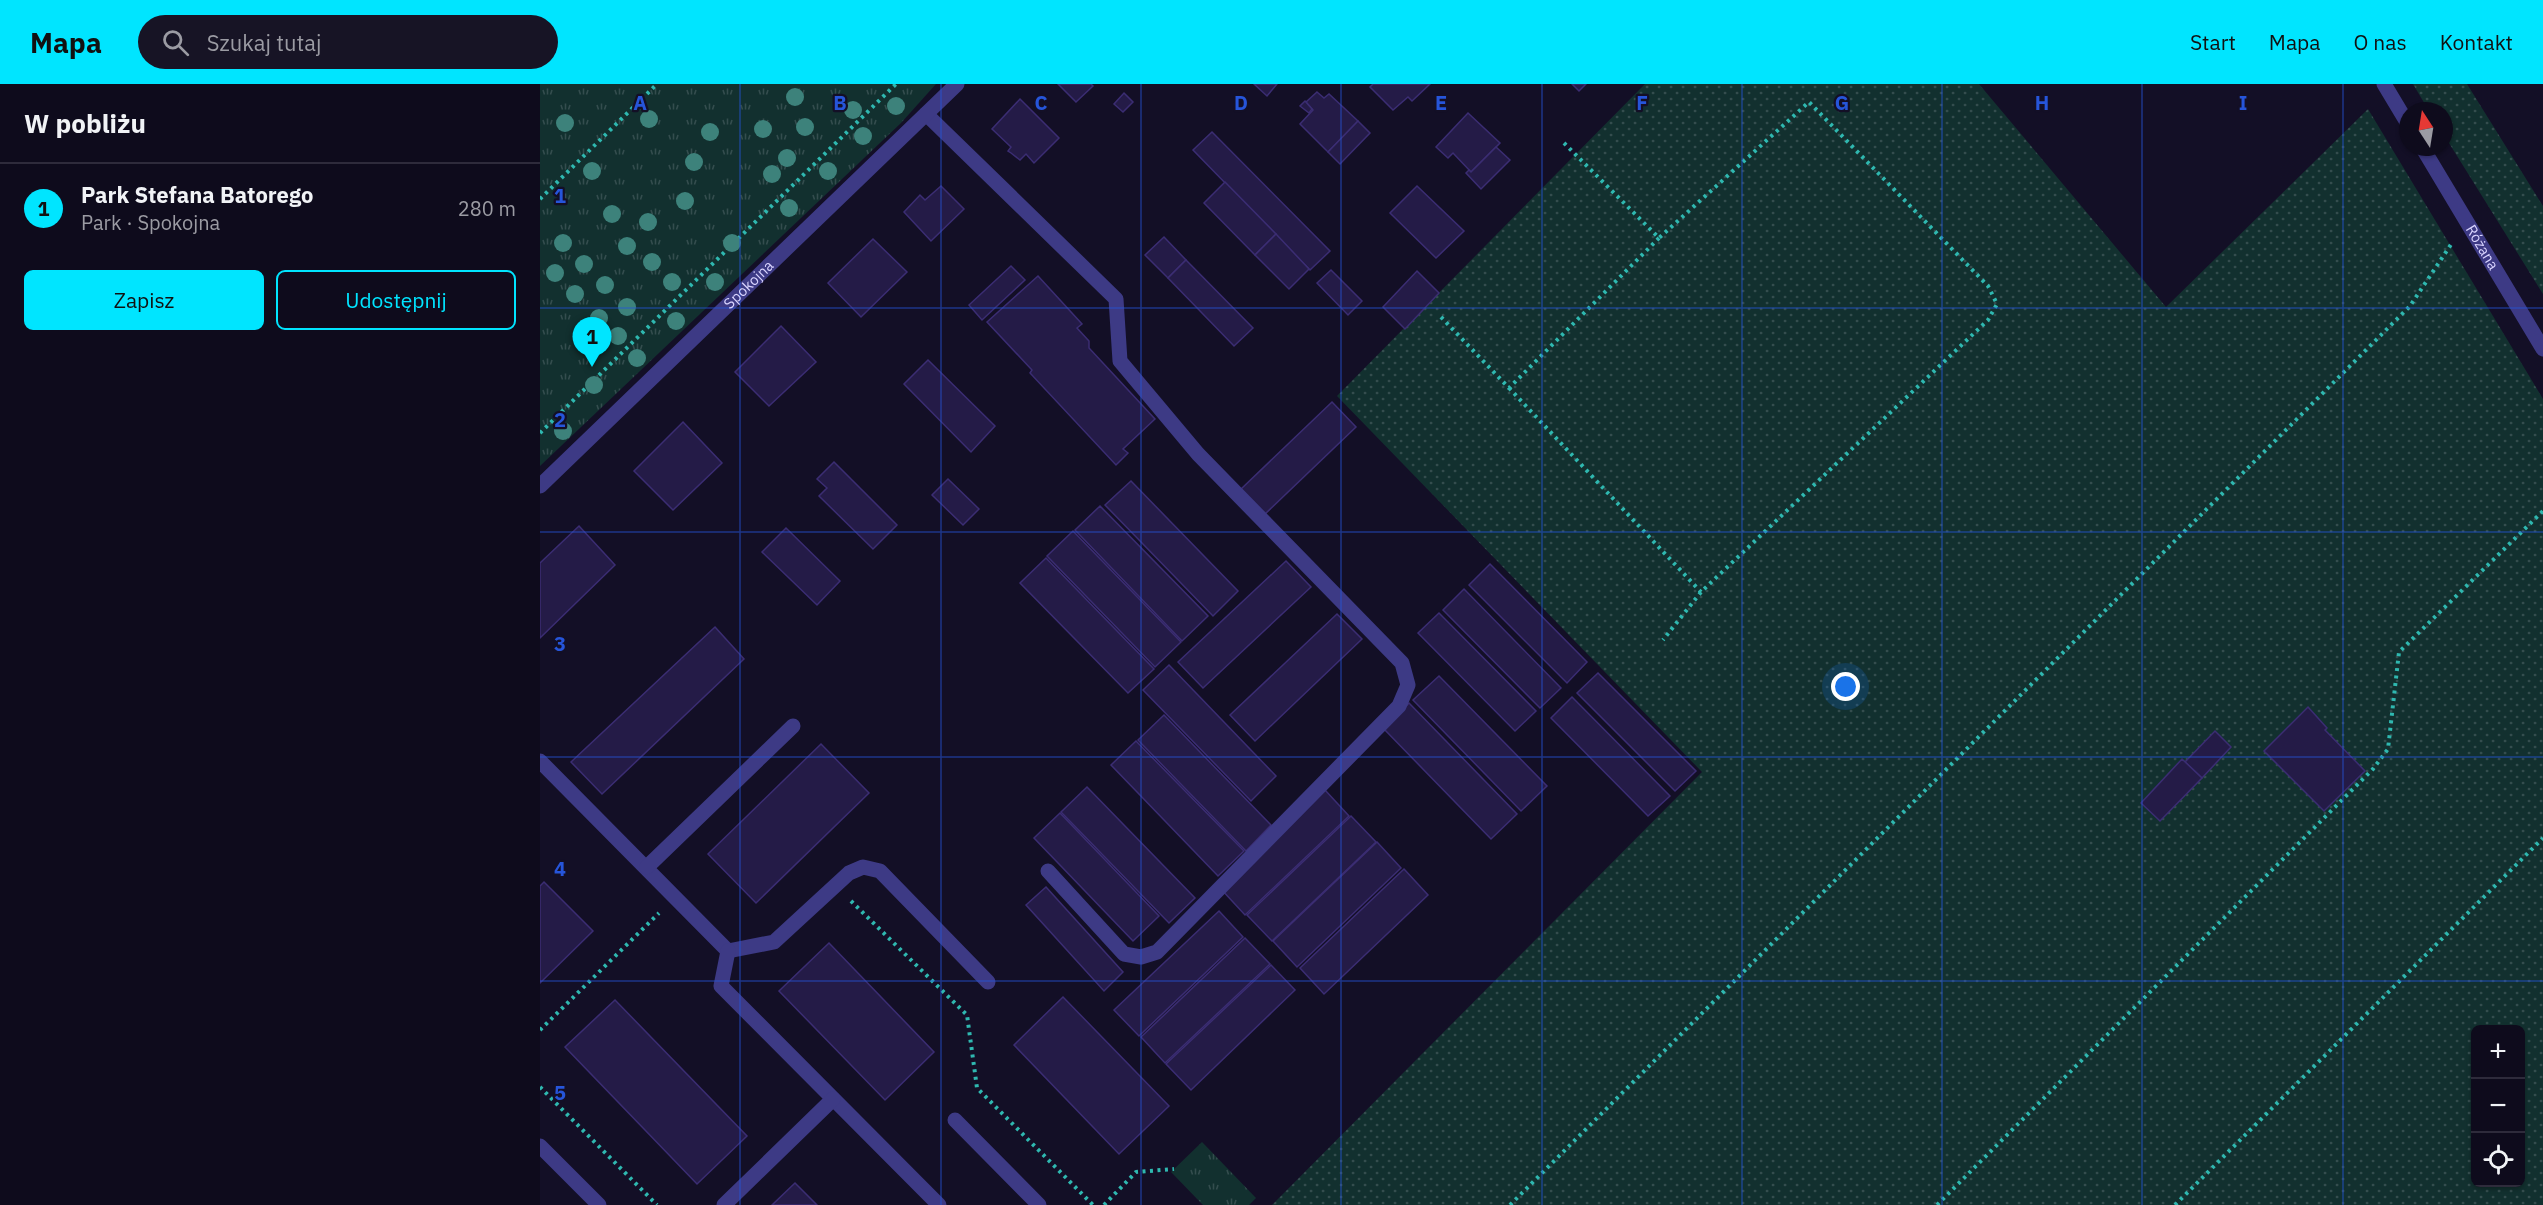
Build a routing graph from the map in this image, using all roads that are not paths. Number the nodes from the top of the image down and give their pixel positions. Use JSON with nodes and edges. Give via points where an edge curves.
{"nodes":[{"id":1,"x":957,"y":84,"type":"edge"},
{"id":2,"x":2385,"y":84,"type":"edge"},
{"id":3,"x":2399,"y":108,"type":"edge"},
{"id":4,"x":926,"y":114,"type":"junction"},
{"id":5,"x":2427,"y":156,"type":"edge"},
{"id":6,"x":2543,"y":349,"type":"edge"},
{"id":7,"x":540,"y":486,"type":"edge"},
{"id":8,"x":793,"y":726,"type":"dead end"},
{"id":9,"x":540,"y":761,"type":"edge"},
{"id":10,"x":647,"y":867,"type":"junction"},
{"id":11,"x":1047,"y":871,"type":"dead end"},
{"id":12,"x":728,"y":951,"type":"junction"},
{"id":13,"x":988,"y":982,"type":"dead end"},
{"id":14,"x":833,"y":1099,"type":"junction"},
{"id":15,"x":955,"y":1120,"type":"dead end"},
{"id":16,"x":540,"y":1146,"type":"edge"},
{"id":17,"x":599,"y":1205,"type":"edge"},
{"id":18,"x":724,"y":1205,"type":"edge"},
{"id":19,"x":939,"y":1205,"type":"edge"},
{"id":20,"x":1039,"y":1205,"type":"edge"}],
"edges":[{"from":1,"to":4,"type":"street","name":"Spokojna"},
{"from":2,"to":3,"type":"street"},
{"from":4,"to":7,"type":"street","name":"Spokojna"},
{"from":4,"to":11,"type":"street","via":[[1116,299],[1120,361],[1198,454],[1402,663],[1408,685],[1400,706],[1157,952],[1141,957],[1124,954]]},
{"from":5,"to":6,"type":"street","name":"Różana"},
{"from":8,"to":10,"type":"street"},
{"from":9,"to":10,"type":"street"},
{"from":10,"to":12,"type":"street"},
{"from":12,"to":13,"type":"street","via":[[774,942],[834,884],[863,867],[880,871]]},
{"from":12,"to":14,"type":"street","via":[[721,986]]},
{"from":14,"to":18,"type":"street"},
{"from":14,"to":19,"type":"street"},
{"from":15,"to":20,"type":"street"},
{"from":16,"to":17,"type":"street"}]}
